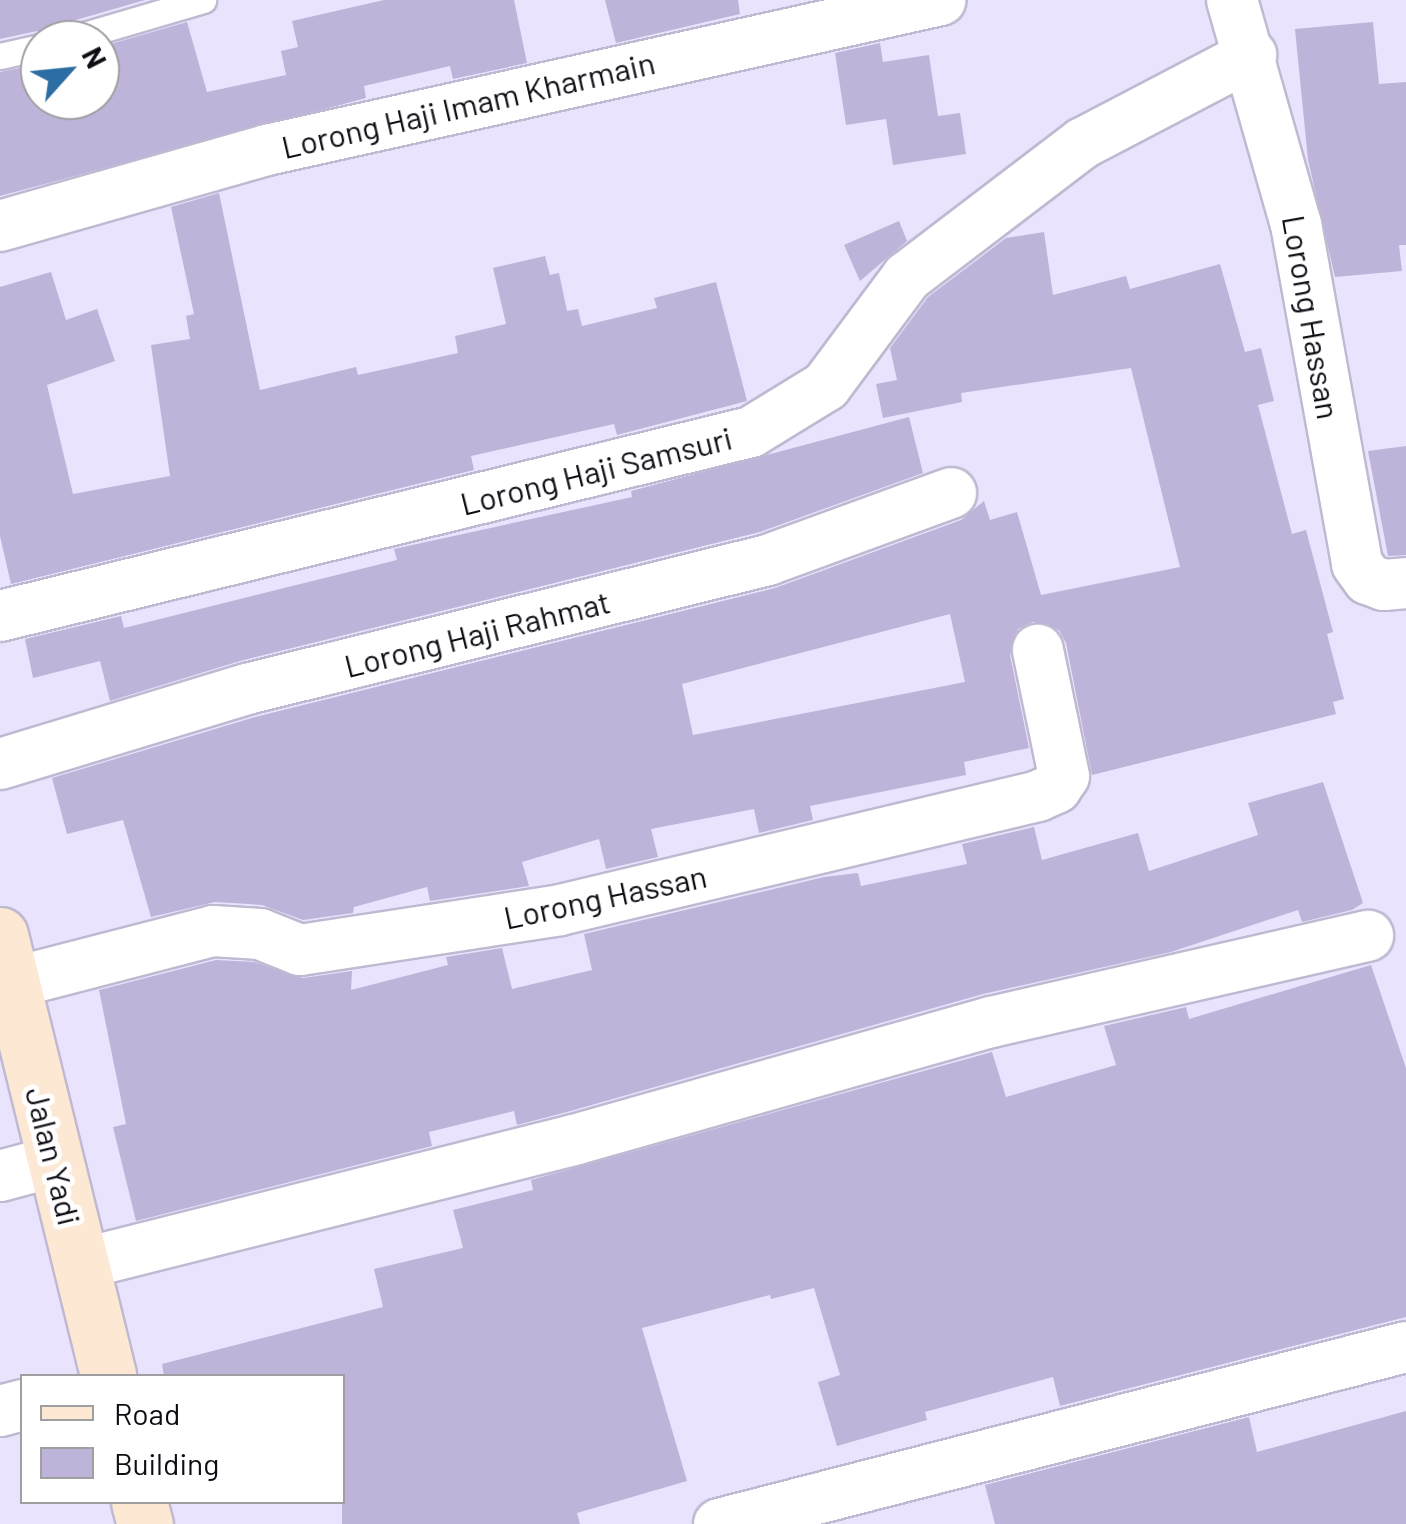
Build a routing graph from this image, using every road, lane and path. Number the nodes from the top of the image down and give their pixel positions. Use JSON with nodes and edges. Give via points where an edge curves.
{"nodes":[{"id":1,"x":203,"y":0,"type":"edge"},
{"id":2,"x":940,"y":0,"type":"edge"},
{"id":3,"x":1233,"y":0,"type":"edge"},
{"id":4,"x":120,"y":24,"type":"edge"},
{"id":5,"x":1251,"y":55,"type":"junction"},
{"id":6,"x":0,"y":226,"type":"edge"},
{"id":7,"x":951,"y":493,"type":"dead end"},
{"id":8,"x":1387,"y":580,"type":"edge"},
{"id":9,"x":0,"y":616,"type":"edge"},
{"id":10,"x":1038,"y":650,"type":"dead end"},
{"id":11,"x":0,"y":764,"type":"edge"},
{"id":12,"x":1368,"y":936,"type":"dead end"},
{"id":13,"x":6,"y":959,"type":"edge"},
{"id":14,"x":56,"y":1161,"type":"junction"},
{"id":15,"x":0,"y":1176,"type":"edge"},
{"id":16,"x":81,"y":1264,"type":"junction"},
{"id":17,"x":1406,"y":1347,"type":"edge"},
{"id":18,"x":108,"y":1374,"type":"edge"},
{"id":19,"x":719,"y":1524,"type":"edge"}],
"edges":[{"from":1,"to":4,"type":"lane"},
{"from":2,"to":6,"type":"street","name":"Lorong Haji Imam Kharmain","via":[[267,150]]},
{"from":3,"to":5,"type":"street"},
{"from":5,"to":8,"type":"street","name":"Lorong Hassan","via":[[1296,224],[1357,564]]},
{"from":5,"to":9,"type":"street","name":"Lorong Haji Samsuri","via":[[1083,142],[907,278],[826,386],[751,432]]},
{"from":7,"to":11,"type":"street","name":"Lorong Haji Rahmat","via":[[768,560],[247,690]]},
{"from":10,"to":13,"type":"street","name":"Lorong Hassan","via":[[1064,776],[1038,796],[560,910],[300,950],[260,934],[213,930]]},
{"from":12,"to":16,"type":"street","via":[[990,1022],[574,1140]]},
{"from":13,"to":14,"type":"street","name":"Jalan Yadi"},
{"from":14,"to":15,"type":"street"},
{"from":14,"to":16,"type":"street","name":"Jalan Yadi"},
{"from":16,"to":18,"type":"street","name":"Jalan Yadi"},
{"from":17,"to":19,"type":"street"}]}
